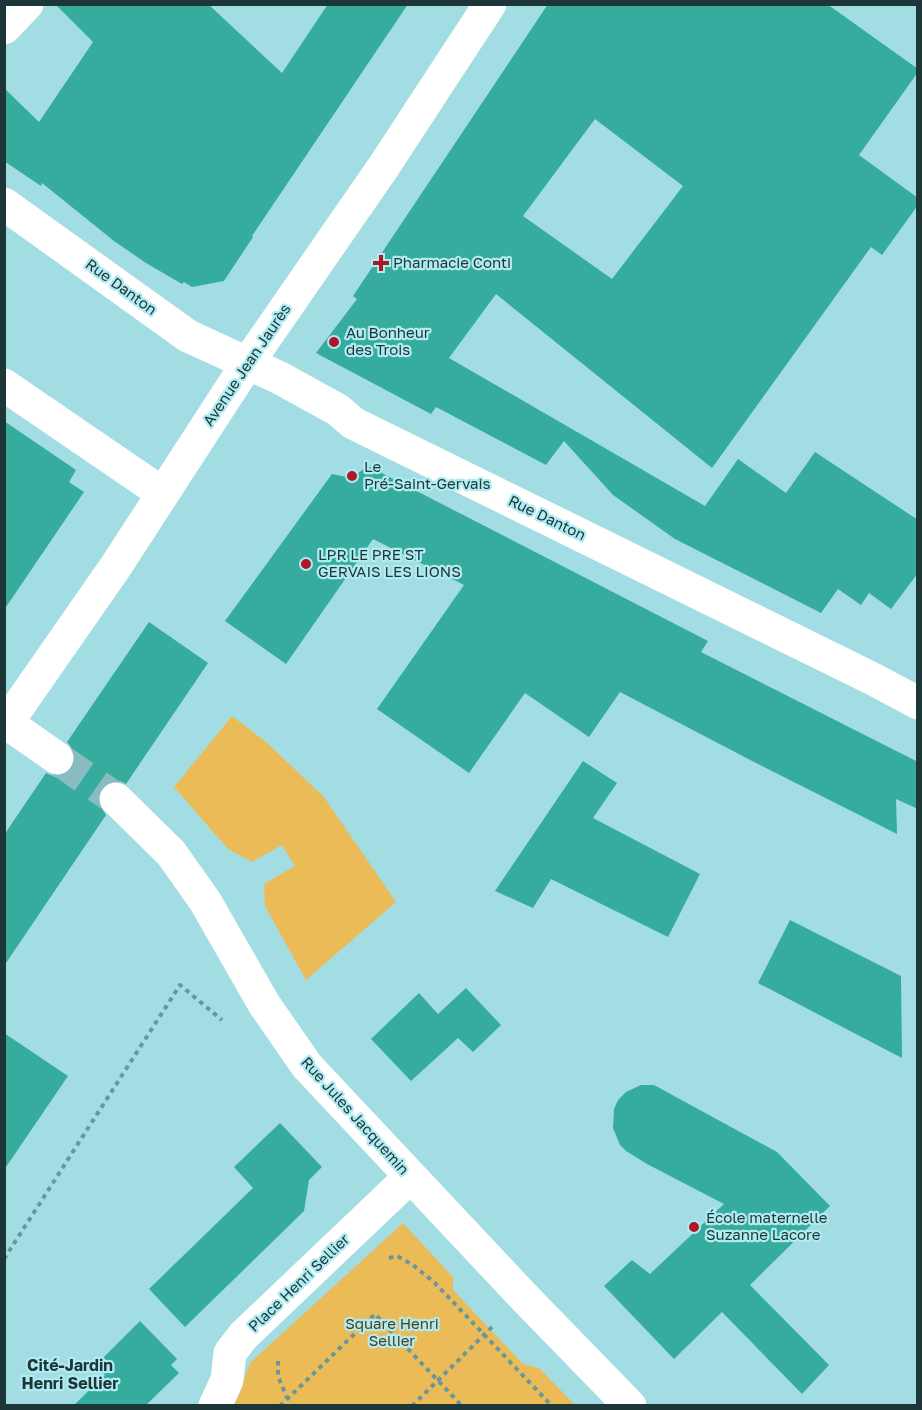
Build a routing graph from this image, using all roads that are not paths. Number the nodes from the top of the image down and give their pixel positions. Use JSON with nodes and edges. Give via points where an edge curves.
{"nodes":[{"id":1,"x":27,"y":4,"type":"edge"},
{"id":2,"x":490,"y":4,"type":"edge"},
{"id":3,"x":4,"y":28,"type":"edge"},
{"id":4,"x":4,"y":204,"type":"edge"},
{"id":5,"x":247,"y":364,"type":"junction"},
{"id":6,"x":4,"y":385,"type":"edge"},
{"id":7,"x":162,"y":493,"type":"junction"},
{"id":8,"x":918,"y":703,"type":"edge"},
{"id":9,"x":6,"y":725,"type":"edge"},
{"id":10,"x":57,"y":758,"type":"tunnel mouth"},
{"id":11,"x":116,"y":800,"type":"tunnel mouth"},
{"id":12,"x":410,"y":1177,"type":"junction"},
{"id":13,"x":215,"y":1406,"type":"edge"},
{"id":14,"x":630,"y":1406,"type":"edge"}],
"edges":[{"from":1,"to":3,"type":"street"},
{"from":2,"to":5,"type":"street","name":"Avenue Jean Jaurès"},
{"from":4,"to":5,"type":"street","name":"Rue Danton","via":[[189,336]]},
{"from":5,"to":7,"type":"street","name":"Avenue Jean Jaurès"},
{"from":5,"to":8,"type":"street","name":"Rue Danton","via":[[338,410],[353,423]]},
{"from":6,"to":7,"type":"street"},
{"from":7,"to":9,"type":"street","name":"Avenue Jean Jaurès"},
{"from":9,"to":10,"type":"street"},
{"from":11,"to":12,"type":"street","name":"Rue Jules Jacquemin","via":[[171,853],[199,891],[264,1004],[307,1066]]},
{"from":12,"to":13,"type":"street","name":"Place Henri Sellier","via":[[243,1336],[230,1353],[226,1380]]},
{"from":12,"to":14,"type":"street","name":"Rue Jules Jacquemin"}]}
